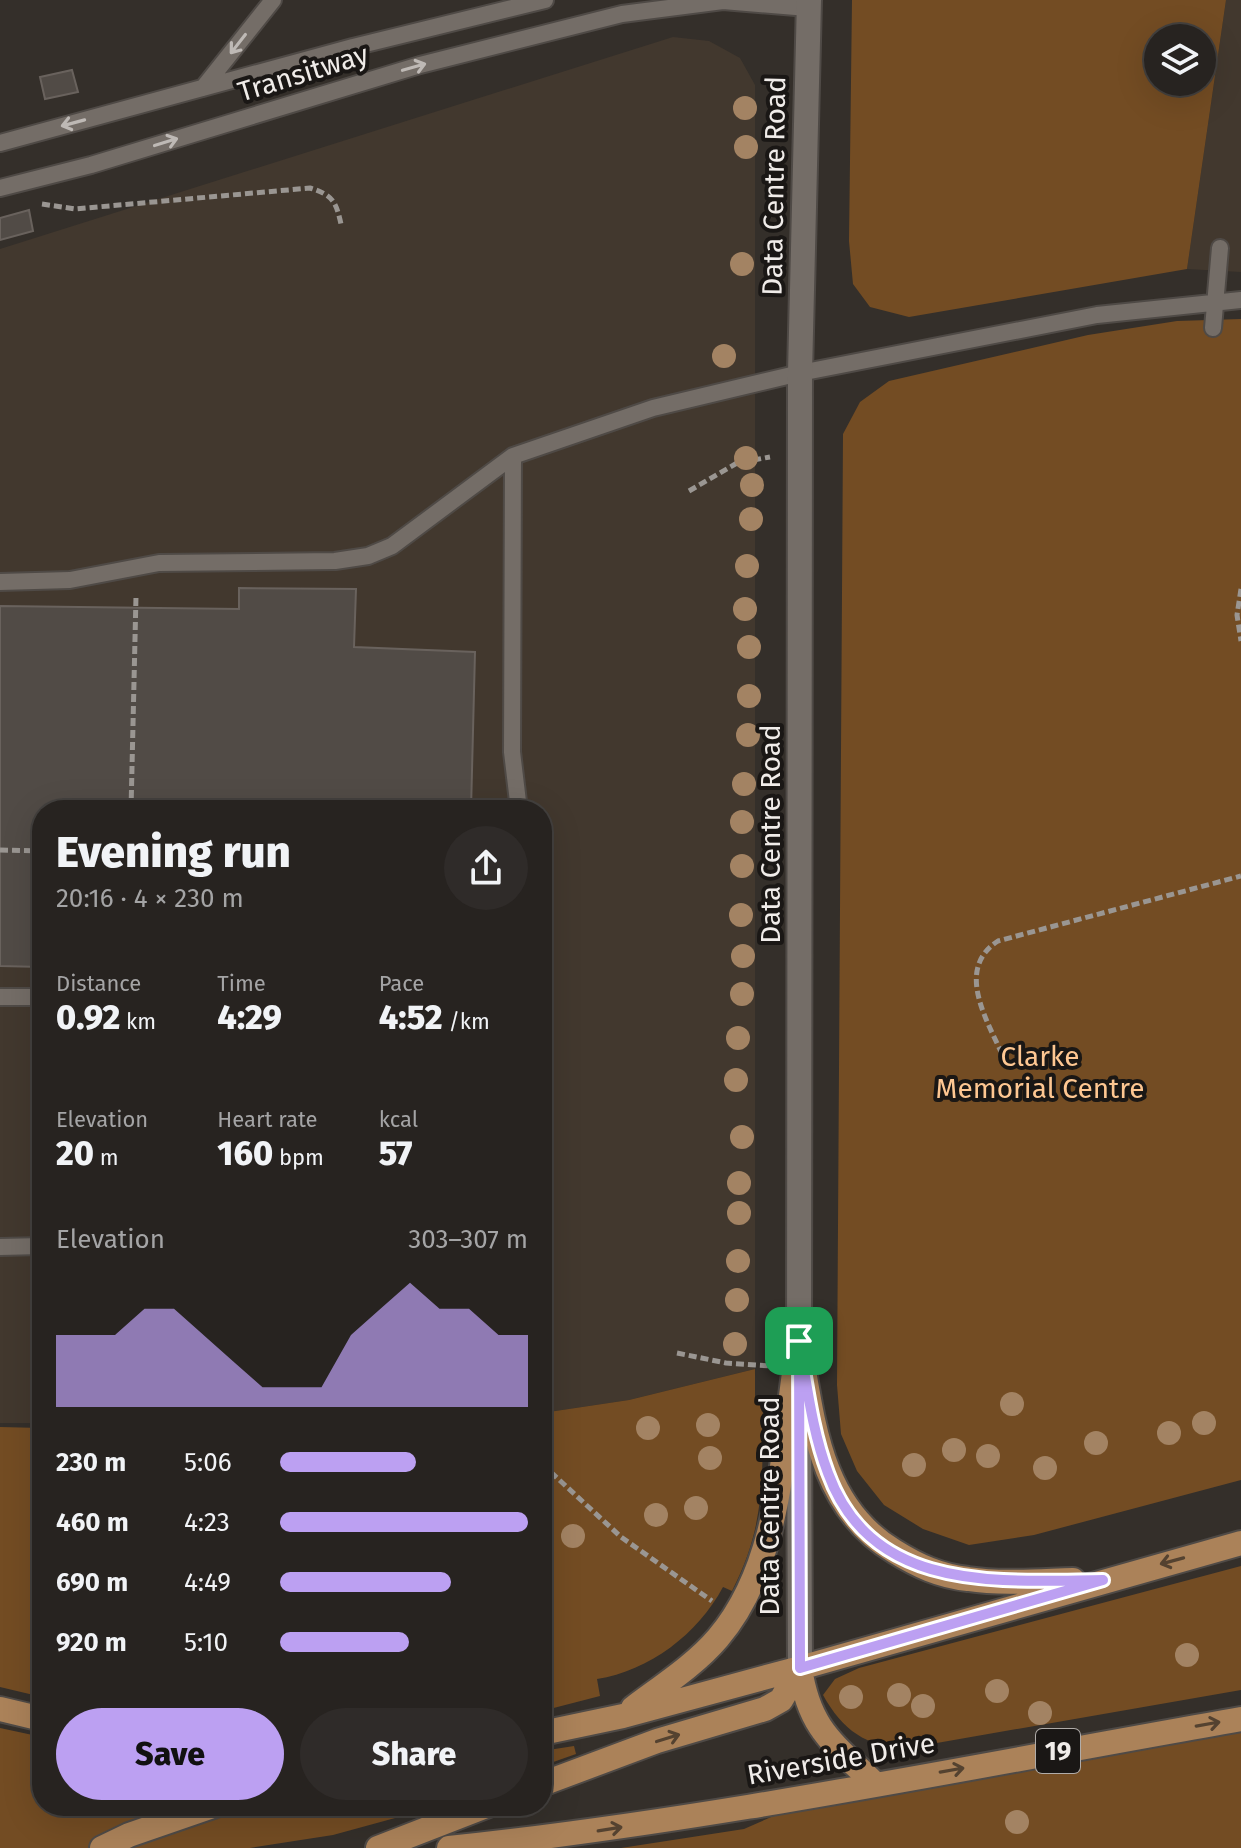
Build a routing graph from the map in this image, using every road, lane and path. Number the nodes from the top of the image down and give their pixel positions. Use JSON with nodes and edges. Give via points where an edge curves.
{"nodes":[{"id":1,"x":273,"y":0,"type":"edge"},
{"id":2,"x":545,"y":0,"type":"edge"},
{"id":3,"x":808,"y":4,"type":"edge"},
{"id":4,"x":622,"y":7,"type":"edge"},
{"id":5,"x":203,"y":88,"type":"junction"},
{"id":6,"x":0,"y":143,"type":"edge"},
{"id":7,"x":0,"y":188,"type":"edge"},
{"id":8,"x":37,"y":203,"type":"dead end"},
{"id":9,"x":341,"y":224,"type":"dead end"},
{"id":10,"x":1220,"y":248,"type":"dead end"},
{"id":11,"x":1241,"y":300,"type":"edge"},
{"id":12,"x":1215,"y":301,"type":"junction"},
{"id":13,"x":1213,"y":328,"type":"dead end"},
{"id":14,"x":800,"y":373,"type":"junction"},
{"id":15,"x":513,"y":456,"type":"junction"},
{"id":16,"x":770,"y":457,"type":"dead end"},
{"id":17,"x":689,"y":491,"type":"dead end"},
{"id":18,"x":0,"y":582,"type":"edge"},
{"id":19,"x":1241,"y":589,"type":"edge"},
{"id":20,"x":136,"y":596,"type":"dead end"},
{"id":21,"x":1241,"y":641,"type":"edge"},
{"id":22,"x":131,"y":800,"type":"edge"},
{"id":23,"x":518,"y":800,"type":"edge"},
{"id":24,"x":0,"y":850,"type":"edge"},
{"id":25,"x":32,"y":851,"type":"edge"},
{"id":26,"x":1241,"y":876,"type":"edge"},
{"id":27,"x":0,"y":997,"type":"edge"},
{"id":28,"x":32,"y":997,"type":"edge"},
{"id":29,"x":1007,"y":1065,"type":"dead end"},
{"id":30,"x":32,"y":1246,"type":"edge"},
{"id":31,"x":0,"y":1247,"type":"edge"},
{"id":32,"x":799,"y":1341,"type":"junction"},
{"id":33,"x":677,"y":1353,"type":"dead end"},
{"id":34,"x":795,"y":1367,"type":"junction"},
{"id":35,"x":552,"y":1473,"type":"edge"},
{"id":36,"x":1241,"y":1543,"type":"edge"},
{"id":37,"x":1103,"y":1580,"type":"junction"},
{"id":38,"x":718,"y":1605,"type":"dead end"},
{"id":39,"x":800,"y":1668,"type":"junction"},
{"id":40,"x":0,"y":1709,"type":"edge"},
{"id":41,"x":623,"y":1716,"type":"junction"},
{"id":42,"x":32,"y":1717,"type":"edge"},
{"id":43,"x":1241,"y":1719,"type":"edge"},
{"id":44,"x":552,"y":1731,"type":"edge"},
{"id":45,"x":552,"y":1780,"type":"edge"},
{"id":46,"x":875,"y":1784,"type":"junction"},
{"id":47,"x":184,"y":1816,"type":"edge"},
{"id":48,"x":460,"y":1816,"type":"edge"},
{"id":49,"x":102,"y":1848,"type":"edge"},
{"id":50,"x":378,"y":1848,"type":"edge"},
{"id":51,"x":449,"y":1848,"type":"edge"}],
"edges":[{"from":1,"to":5,"type":"lane","name":"Transitway","one_way":true},
{"from":2,"to":5,"type":"lane","name":"Transitway"},
{"from":3,"to":4,"type":"lane","name":"Transitway","via":[[723,1]]},
{"from":3,"to":14,"type":"main road","name":"Data Centre Road"},
{"from":7,"to":4,"type":"lane","name":"Transitway","one_way":true},
{"from":5,"to":6,"type":"lane","name":"Transitway","one_way":true},
{"from":8,"to":9,"type":"path","via":[[75,209],[310,188],[335,201]]},
{"from":10,"to":12,"type":"lane"},
{"from":11,"to":12,"type":"lane"},
{"from":12,"to":13,"type":"lane"},
{"from":12,"to":14,"type":"lane","via":[[1097,315]]},
{"from":14,"to":15,"type":"lane","via":[[653,408]]},
{"from":14,"to":32,"type":"main road","name":"Data Centre Road"},
{"from":15,"to":18,"type":"lane","via":[[392,546],[368,556],[159,563],[70,580]]},
{"from":15,"to":23,"type":"lane","via":[[512,752]]},
{"from":16,"to":17,"type":"path","via":[[737,463]]},
{"from":19,"to":21,"type":"path"},
{"from":20,"to":22,"type":"path"},
{"from":24,"to":25,"type":"path"},
{"from":26,"to":29,"type":"path","via":[[998,941],[986,949],[974,970],[975,986]]},
{"from":27,"to":28,"type":"lane"},
{"from":30,"to":31,"type":"lane"},
{"from":32,"to":34,"type":"main road"},
{"from":32,"to":37,"type":"main road","via":[[818,1444],[841,1502],[862,1528],[910,1561],[945,1575],[1004,1581]]},
{"from":32,"to":39,"type":"main road","name":"Data Centre Road"},
{"from":33,"to":34,"type":"path","via":[[726,1363]]},
{"from":34,"to":41,"type":"main road","via":[[770,1527],[745,1596],[718,1638]]},
{"from":35,"to":38,"type":"path","via":[[621,1537]]},
{"from":36,"to":37,"type":"main road","one_way":true},
{"from":37,"to":39,"type":"main road"},
{"from":39,"to":41,"type":"main road"},
{"from":45,"to":39,"type":"main road","one_way":true,"via":[[765,1709],[781,1700]]},
{"from":39,"to":46,"type":"main road","via":[[810,1714]]},
{"from":40,"to":42,"type":"main road"},
{"from":41,"to":44,"type":"main road"},
{"from":46,"to":43,"type":"main road","name":"Riverside Drive","number":"19","one_way":true},
{"from":51,"to":46,"type":"main road","name":"Riverside Drive","number":"19","one_way":true,"via":[[547,1839]]},
{"from":47,"to":49,"type":"main road"},
{"from":48,"to":50,"type":"main road"}]}
